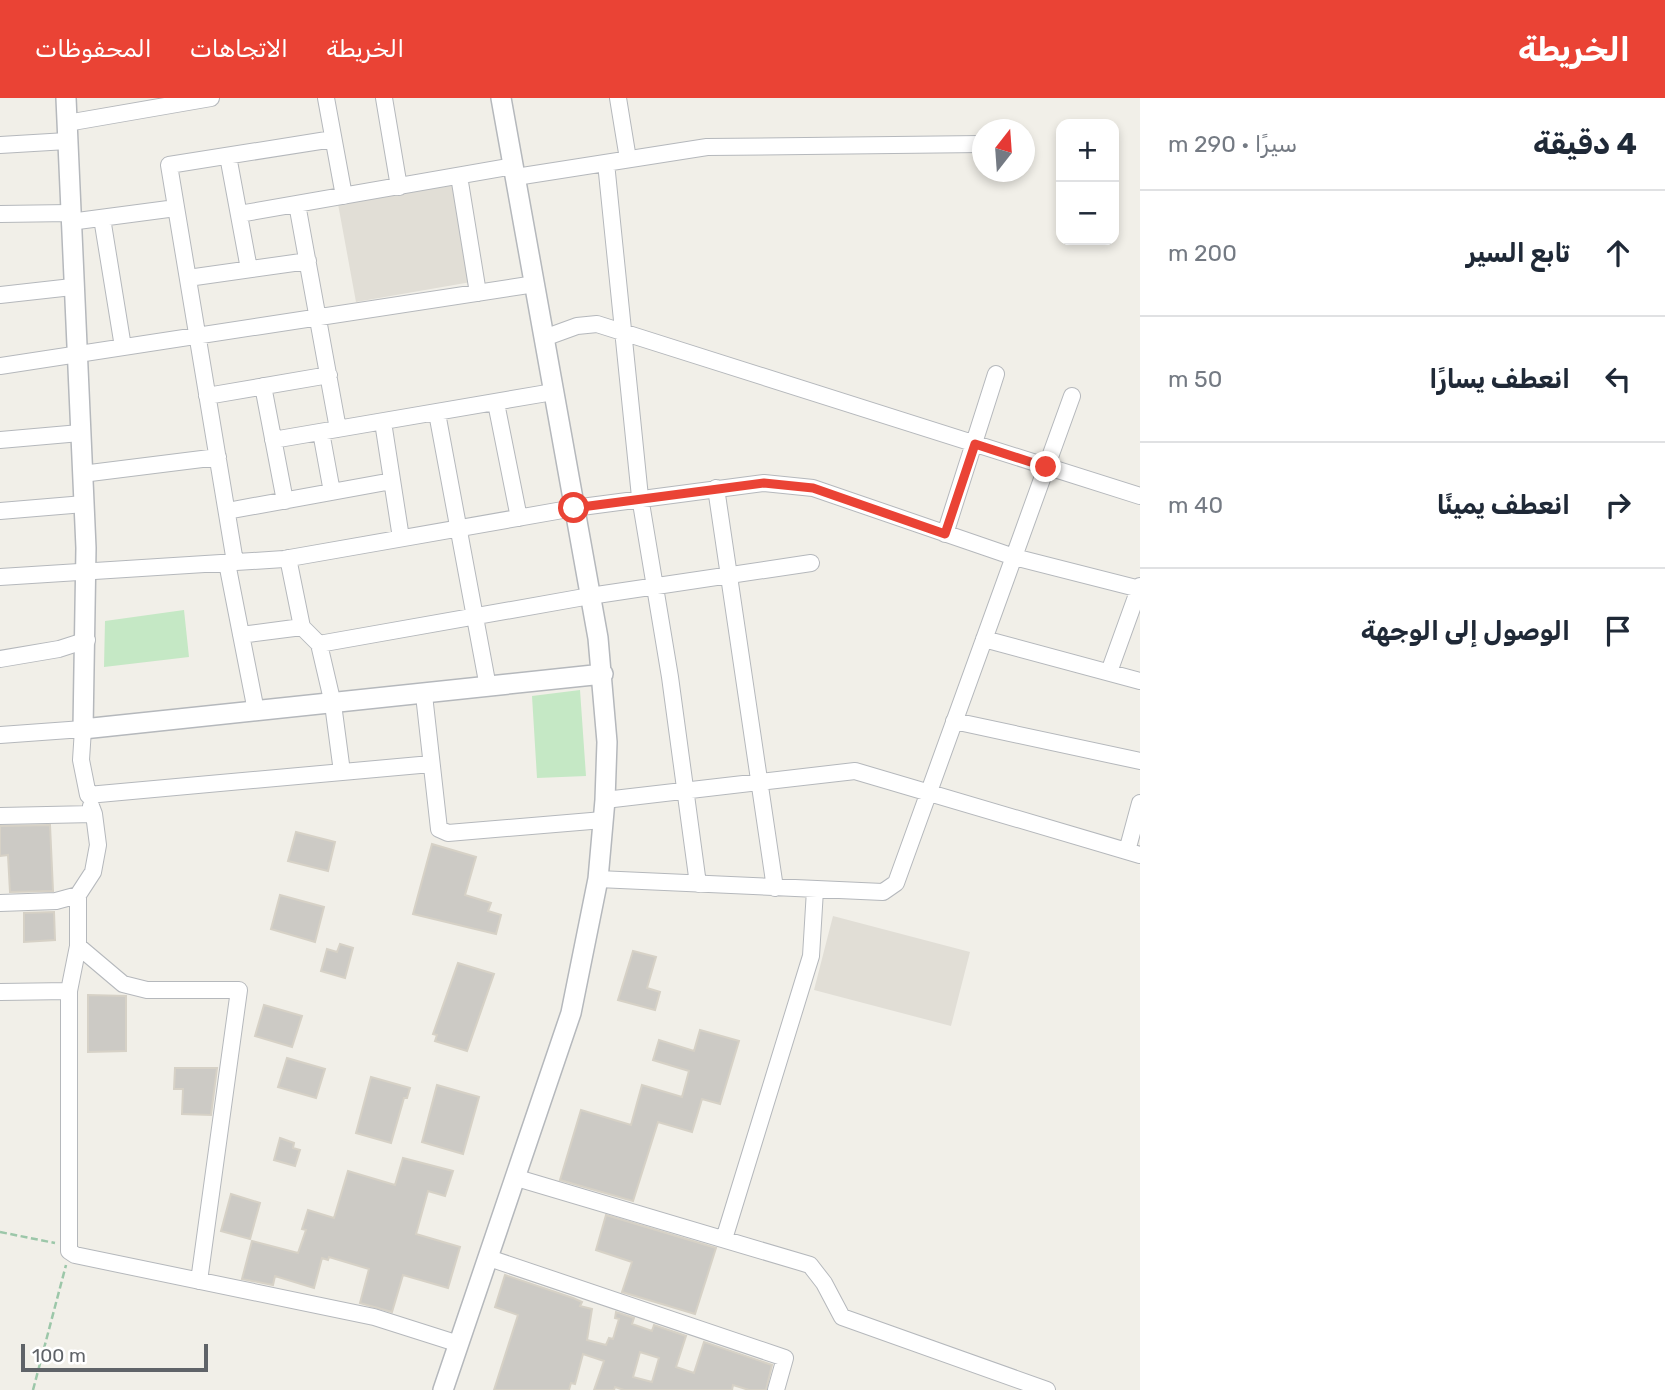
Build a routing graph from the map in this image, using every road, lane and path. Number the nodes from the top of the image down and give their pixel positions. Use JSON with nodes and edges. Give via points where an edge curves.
{"nodes":[{"id":1,"x":66,"y":98,"type":"edge"},
{"id":2,"x":211,"y":98,"type":"edge"},
{"id":3,"x":326,"y":98,"type":"edge"},
{"id":4,"x":384,"y":98,"type":"edge"},
{"id":5,"x":501,"y":98,"type":"edge"},
{"id":6,"x":618,"y":98,"type":"edge"},
{"id":7,"x":67,"y":132,"type":"junction"},
{"id":8,"x":333,"y":139,"type":"junction"},
{"id":9,"x":972,"y":144,"type":"edge"},
{"id":10,"x":0,"y":145,"type":"edge"},
{"id":11,"x":228,"y":156,"type":"junction"},
{"id":12,"x":628,"y":159,"type":"junction"},
{"id":13,"x":606,"y":163,"type":"junction"},
{"id":14,"x":515,"y":171,"type":"junction"},
{"id":15,"x":459,"y":176,"type":"junction"},
{"id":16,"x":399,"y":187,"type":"junction"},
{"id":17,"x":344,"y":196,"type":"junction"},
{"id":18,"x":297,"y":204,"type":"junction"},
{"id":19,"x":176,"y":208,"type":"junction"},
{"id":20,"x":0,"y":214,"type":"edge"},
{"id":21,"x":239,"y":214,"type":"junction"},
{"id":22,"x":70,"y":217,"type":"junction"},
{"id":23,"x":102,"y":218,"type":"junction"},
{"id":24,"x":307,"y":261,"type":"junction"},
{"id":25,"x":249,"y":269,"type":"junction"},
{"id":26,"x":188,"y":278,"type":"junction"},
{"id":27,"x":535,"y":284,"type":"junction"},
{"id":28,"x":72,"y":287,"type":"junction"},
{"id":29,"x":478,"y":293,"type":"junction"},
{"id":30,"x":0,"y":295,"type":"edge"},
{"id":31,"x":318,"y":317,"type":"junction"},
{"id":32,"x":621,"y":334,"type":"junction"},
{"id":33,"x":197,"y":336,"type":"junction"},
{"id":34,"x":544,"y":338,"type":"junction"},
{"id":35,"x":123,"y":347,"type":"junction"},
{"id":36,"x":76,"y":354,"type":"junction"},
{"id":37,"x":0,"y":366,"type":"edge"},
{"id":38,"x":996,"y":374,"type":"dead end"},
{"id":39,"x":328,"y":375,"type":"junction"},
{"id":40,"x":263,"y":386,"type":"junction"},
{"id":41,"x":553,"y":392,"type":"junction"},
{"id":42,"x":207,"y":396,"type":"junction"},
{"id":43,"x":1072,"y":396,"type":"dead end"},
{"id":44,"x":496,"y":403,"type":"junction"},
{"id":45,"x":437,"y":413,"type":"junction"},
{"id":46,"x":383,"y":422,"type":"junction"},
{"id":47,"x":338,"y":429,"type":"junction"},
{"id":48,"x":321,"y":432,"type":"junction"},
{"id":49,"x":80,"y":433,"type":"junction"},
{"id":50,"x":0,"y":440,"type":"edge"},
{"id":51,"x":273,"y":440,"type":"junction"},
{"id":52,"x":975,"y":444,"type":"junction"},
{"id":53,"x":218,"y":457,"type":"junction"},
{"id":54,"x":1046,"y":467,"type":"junction"},
{"id":55,"x":82,"y":474,"type":"junction"},
{"id":56,"x":392,"y":481,"type":"junction"},
{"id":57,"x":716,"y":488,"type":"junction"},
{"id":58,"x":332,"y":492,"type":"junction"},
{"id":59,"x":1140,"y":496,"type":"edge"},
{"id":60,"x":640,"y":498,"type":"junction"},
{"id":61,"x":285,"y":501,"type":"junction"},
{"id":62,"x":84,"y":504,"type":"junction"},
{"id":63,"x":574,"y":508,"type":"junction"},
{"id":64,"x":0,"y":511,"type":"edge"},
{"id":65,"x":227,"y":511,"type":"junction"},
{"id":66,"x":519,"y":518,"type":"junction"},
{"id":67,"x":458,"y":529,"type":"junction"},
{"id":68,"x":945,"y":534,"type":"junction"},
{"id":69,"x":401,"y":538,"type":"junction"},
{"id":70,"x":1014,"y":557,"type":"junction"},
{"id":71,"x":288,"y":558,"type":"junction"},
{"id":72,"x":231,"y":563,"type":"junction"},
{"id":73,"x":811,"y":564,"type":"dead end"},
{"id":74,"x":86,"y":573,"type":"junction"},
{"id":75,"x":731,"y":575,"type":"junction"},
{"id":76,"x":0,"y":577,"type":"edge"},
{"id":77,"x":655,"y":586,"type":"junction"},
{"id":78,"x":1140,"y":587,"type":"edge"},
{"id":79,"x":590,"y":596,"type":"junction"},
{"id":80,"x":475,"y":619,"type":"junction"},
{"id":81,"x":302,"y":627,"type":"junction"},
{"id":82,"x":241,"y":635,"type":"junction"},
{"id":83,"x":984,"y":639,"type":"junction"},
{"id":84,"x":87,"y":640,"type":"junction"},
{"id":85,"x":319,"y":645,"type":"junction"},
{"id":86,"x":0,"y":659,"type":"edge"},
{"id":87,"x":1109,"y":672,"type":"junction"},
{"id":88,"x":603,"y":674,"type":"junction"},
{"id":89,"x":1140,"y":681,"type":"edge"},
{"id":90,"x":488,"y":687,"type":"junction"},
{"id":91,"x":424,"y":695,"type":"junction"},
{"id":92,"x":333,"y":704,"type":"junction"},
{"id":93,"x":256,"y":711,"type":"junction"},
{"id":94,"x":954,"y":721,"type":"junction"},
{"id":95,"x":83,"y":729,"type":"junction"},
{"id":96,"x":0,"y":735,"type":"edge"},
{"id":97,"x":1140,"y":761,"type":"edge"},
{"id":98,"x":430,"y":764,"type":"junction"},
{"id":99,"x":342,"y":772,"type":"junction"},
{"id":100,"x":761,"y":783,"type":"junction"},
{"id":101,"x":685,"y":790,"type":"junction"},
{"id":102,"x":928,"y":794,"type":"junction"},
{"id":103,"x":88,"y":795,"type":"junction"},
{"id":104,"x":605,"y":800,"type":"junction"},
{"id":105,"x":1140,"y":803,"type":"edge"},
{"id":106,"x":94,"y":814,"type":"junction"},
{"id":107,"x":0,"y":816,"type":"edge"},
{"id":108,"x":603,"y":820,"type":"junction"},
{"id":109,"x":1133,"y":853,"type":"edge"},
{"id":110,"x":598,"y":879,"type":"junction"},
{"id":111,"x":698,"y":884,"type":"junction"},
{"id":112,"x":775,"y":888,"type":"junction"},
{"id":113,"x":816,"y":890,"type":"junction"},
{"id":114,"x":78,"y":895,"type":"junction"},
{"id":115,"x":0,"y":903,"type":"edge"},
{"id":116,"x":78,"y":946,"type":"junction"},
{"id":117,"x":69,"y":991,"type":"junction"},
{"id":118,"x":0,"y":992,"type":"edge"},
{"id":119,"x":517,"y":1178,"type":"junction"},
{"id":120,"x":0,"y":1232,"type":"edge"},
{"id":121,"x":724,"y":1239,"type":"junction"},
{"id":122,"x":69,"y":1251,"type":"junction"},
{"id":123,"x":489,"y":1258,"type":"junction"},
{"id":124,"x":200,"y":1281,"type":"junction"},
{"id":125,"x":459,"y":1344,"type":"junction"},
{"id":126,"x":33,"y":1390,"type":"edge"},
{"id":127,"x":443,"y":1390,"type":"edge"},
{"id":128,"x":776,"y":1390,"type":"edge"},
{"id":129,"x":1047,"y":1390,"type":"edge"}],
"edges":[{"from":1,"to":7,"type":"street"},
{"from":2,"to":7,"type":"street"},
{"from":3,"to":8,"type":"street"},
{"from":4,"to":16,"type":"street"},
{"from":5,"to":14,"type":"street"},
{"from":6,"to":12,"type":"street"},
{"from":7,"to":10,"type":"street"},
{"from":7,"to":22,"type":"street"},
{"from":8,"to":11,"type":"street"},
{"from":8,"to":17,"type":"street"},
{"from":9,"to":12,"type":"street","via":[[706,148]]},
{"from":11,"to":19,"type":"street","via":[[169,165]]},
{"from":11,"to":21,"type":"street"},
{"from":12,"to":13,"type":"street"},
{"from":13,"to":14,"type":"street"},
{"from":13,"to":32,"type":"street"},
{"from":14,"to":15,"type":"street"},
{"from":14,"to":27,"type":"street"},
{"from":15,"to":16,"type":"street"},
{"from":15,"to":29,"type":"street"},
{"from":16,"to":17,"type":"street"},
{"from":17,"to":18,"type":"street"},
{"from":18,"to":21,"type":"street"},
{"from":18,"to":24,"type":"street"},
{"from":19,"to":23,"type":"street"},
{"from":19,"to":26,"type":"street"},
{"from":20,"to":22,"type":"street"},
{"from":21,"to":25,"type":"street"},
{"from":22,"to":23,"type":"street"},
{"from":22,"to":28,"type":"street"},
{"from":23,"to":35,"type":"street"},
{"from":24,"to":25,"type":"street"},
{"from":24,"to":31,"type":"street"},
{"from":25,"to":26,"type":"street"},
{"from":26,"to":33,"type":"street"},
{"from":27,"to":29,"type":"street"},
{"from":27,"to":34,"type":"street"},
{"from":28,"to":30,"type":"street"},
{"from":28,"to":36,"type":"street"},
{"from":29,"to":31,"type":"street"},
{"from":31,"to":33,"type":"street"},
{"from":31,"to":39,"type":"street"},
{"from":32,"to":34,"type":"street","via":[[597,324]]},
{"from":32,"to":52,"type":"street"},
{"from":32,"to":60,"type":"street"},
{"from":33,"to":35,"type":"street"},
{"from":33,"to":42,"type":"street"},
{"from":34,"to":41,"type":"street"},
{"from":35,"to":36,"type":"street"},
{"from":36,"to":37,"type":"street"},
{"from":36,"to":49,"type":"street"},
{"from":38,"to":52,"type":"street"},
{"from":39,"to":40,"type":"street"},
{"from":39,"to":47,"type":"street"},
{"from":40,"to":42,"type":"street"},
{"from":40,"to":51,"type":"street"},
{"from":41,"to":44,"type":"street"},
{"from":41,"to":63,"type":"street"},
{"from":42,"to":53,"type":"street"},
{"from":43,"to":54,"type":"street"},
{"from":44,"to":45,"type":"street"},
{"from":44,"to":66,"type":"street"},
{"from":45,"to":46,"type":"street"},
{"from":45,"to":67,"type":"street"},
{"from":46,"to":47,"type":"street"},
{"from":46,"to":56,"type":"street"},
{"from":47,"to":48,"type":"street"},
{"from":48,"to":51,"type":"street"},
{"from":48,"to":58,"type":"street"},
{"from":49,"to":50,"type":"street"},
{"from":49,"to":55,"type":"street"},
{"from":51,"to":61,"type":"street"},
{"from":52,"to":54,"type":"street"},
{"from":52,"to":68,"type":"street"},
{"from":53,"to":55,"type":"street"},
{"from":53,"to":65,"type":"street"},
{"from":54,"to":59,"type":"street"},
{"from":54,"to":70,"type":"street"},
{"from":55,"to":62,"type":"street"},
{"from":56,"to":58,"type":"street"},
{"from":56,"to":69,"type":"street"},
{"from":57,"to":60,"type":"street"},
{"from":57,"to":68,"type":"street","via":[[764,483],[813,488]]},
{"from":57,"to":75,"type":"street"},
{"from":58,"to":61,"type":"street"},
{"from":60,"to":63,"type":"street"},
{"from":60,"to":77,"type":"street"},
{"from":61,"to":65,"type":"street"},
{"from":62,"to":64,"type":"street"},
{"from":62,"to":74,"type":"street"},
{"from":63,"to":66,"type":"street"},
{"from":63,"to":79,"type":"street"},
{"from":65,"to":72,"type":"street"},
{"from":66,"to":67,"type":"street"},
{"from":67,"to":69,"type":"street"},
{"from":67,"to":80,"type":"street"},
{"from":68,"to":70,"type":"street"},
{"from":69,"to":71,"type":"street"},
{"from":70,"to":78,"type":"street"},
{"from":70,"to":83,"type":"street"},
{"from":71,"to":72,"type":"street"},
{"from":71,"to":81,"type":"street"},
{"from":72,"to":74,"type":"street"},
{"from":72,"to":82,"type":"street"},
{"from":73,"to":75,"type":"street"},
{"from":74,"to":76,"type":"street"},
{"from":74,"to":84,"type":"street"},
{"from":75,"to":77,"type":"street"},
{"from":75,"to":100,"type":"street"},
{"from":77,"to":79,"type":"street"},
{"from":77,"to":101,"type":"street"},
{"from":78,"to":87,"type":"street"},
{"from":79,"to":80,"type":"street"},
{"from":79,"to":88,"type":"street"},
{"from":80,"to":85,"type":"street"},
{"from":80,"to":90,"type":"street"},
{"from":81,"to":82,"type":"street"},
{"from":81,"to":85,"type":"street"},
{"from":82,"to":93,"type":"street"},
{"from":83,"to":87,"type":"street"},
{"from":83,"to":94,"type":"street"},
{"from":84,"to":86,"type":"street"},
{"from":84,"to":95,"type":"street"},
{"from":85,"to":92,"type":"street"},
{"from":87,"to":89,"type":"street"},
{"from":88,"to":90,"type":"street"},
{"from":88,"to":104,"type":"street"},
{"from":90,"to":91,"type":"street"},
{"from":91,"to":92,"type":"street"},
{"from":91,"to":98,"type":"street"},
{"from":92,"to":93,"type":"street"},
{"from":92,"to":99,"type":"street"},
{"from":93,"to":95,"type":"street"},
{"from":94,"to":97,"type":"street"},
{"from":94,"to":102,"type":"street"},
{"from":95,"to":96,"type":"street"},
{"from":95,"to":103,"type":"street"},
{"from":98,"to":99,"type":"street"},
{"from":98,"to":108,"type":"street","via":[[436,818],[439,829],[448,833]]},
{"from":99,"to":103,"type":"street"},
{"from":100,"to":101,"type":"street"},
{"from":100,"to":102,"type":"street","via":[[855,771]]},
{"from":100,"to":112,"type":"street"},
{"from":101,"to":104,"type":"street"},
{"from":101,"to":111,"type":"street"},
{"from":102,"to":109,"type":"street"},
{"from":102,"to":113,"type":"street","via":[[896,883],[883,892]]},
{"from":103,"to":106,"type":"street"},
{"from":104,"to":108,"type":"street"},
{"from":105,"to":109,"type":"street"},
{"from":106,"to":107,"type":"street"},
{"from":106,"to":114,"type":"street","via":[[98,845],[93,872]]},
{"from":108,"to":110,"type":"street"},
{"from":110,"to":111,"type":"street"},
{"from":110,"to":119,"type":"street","via":[[571,1013]]},
{"from":111,"to":112,"type":"street"},
{"from":112,"to":113,"type":"street"},
{"from":113,"to":121,"type":"street","via":[[811,956]]},
{"from":114,"to":115,"type":"street","via":[[56,901]]},
{"from":114,"to":116,"type":"street"},
{"from":116,"to":117,"type":"street"},
{"from":116,"to":124,"type":"street","via":[[122,984],[147,990],[239,990]]},
{"from":117,"to":118,"type":"street"},
{"from":117,"to":122,"type":"street"},
{"from":119,"to":121,"type":"street"},
{"from":119,"to":123,"type":"street"},
{"from":120,"to":122,"type":"path","via":[[61,1244]]},
{"from":121,"to":129,"type":"street","via":[[810,1265],[842,1317]]},
{"from":122,"to":124,"type":"street"},
{"from":122,"to":126,"type":"path"},
{"from":123,"to":125,"type":"street"},
{"from":123,"to":128,"type":"street","via":[[785,1358]]},
{"from":124,"to":125,"type":"street","via":[[374,1317]]},
{"from":125,"to":127,"type":"street"}]}
